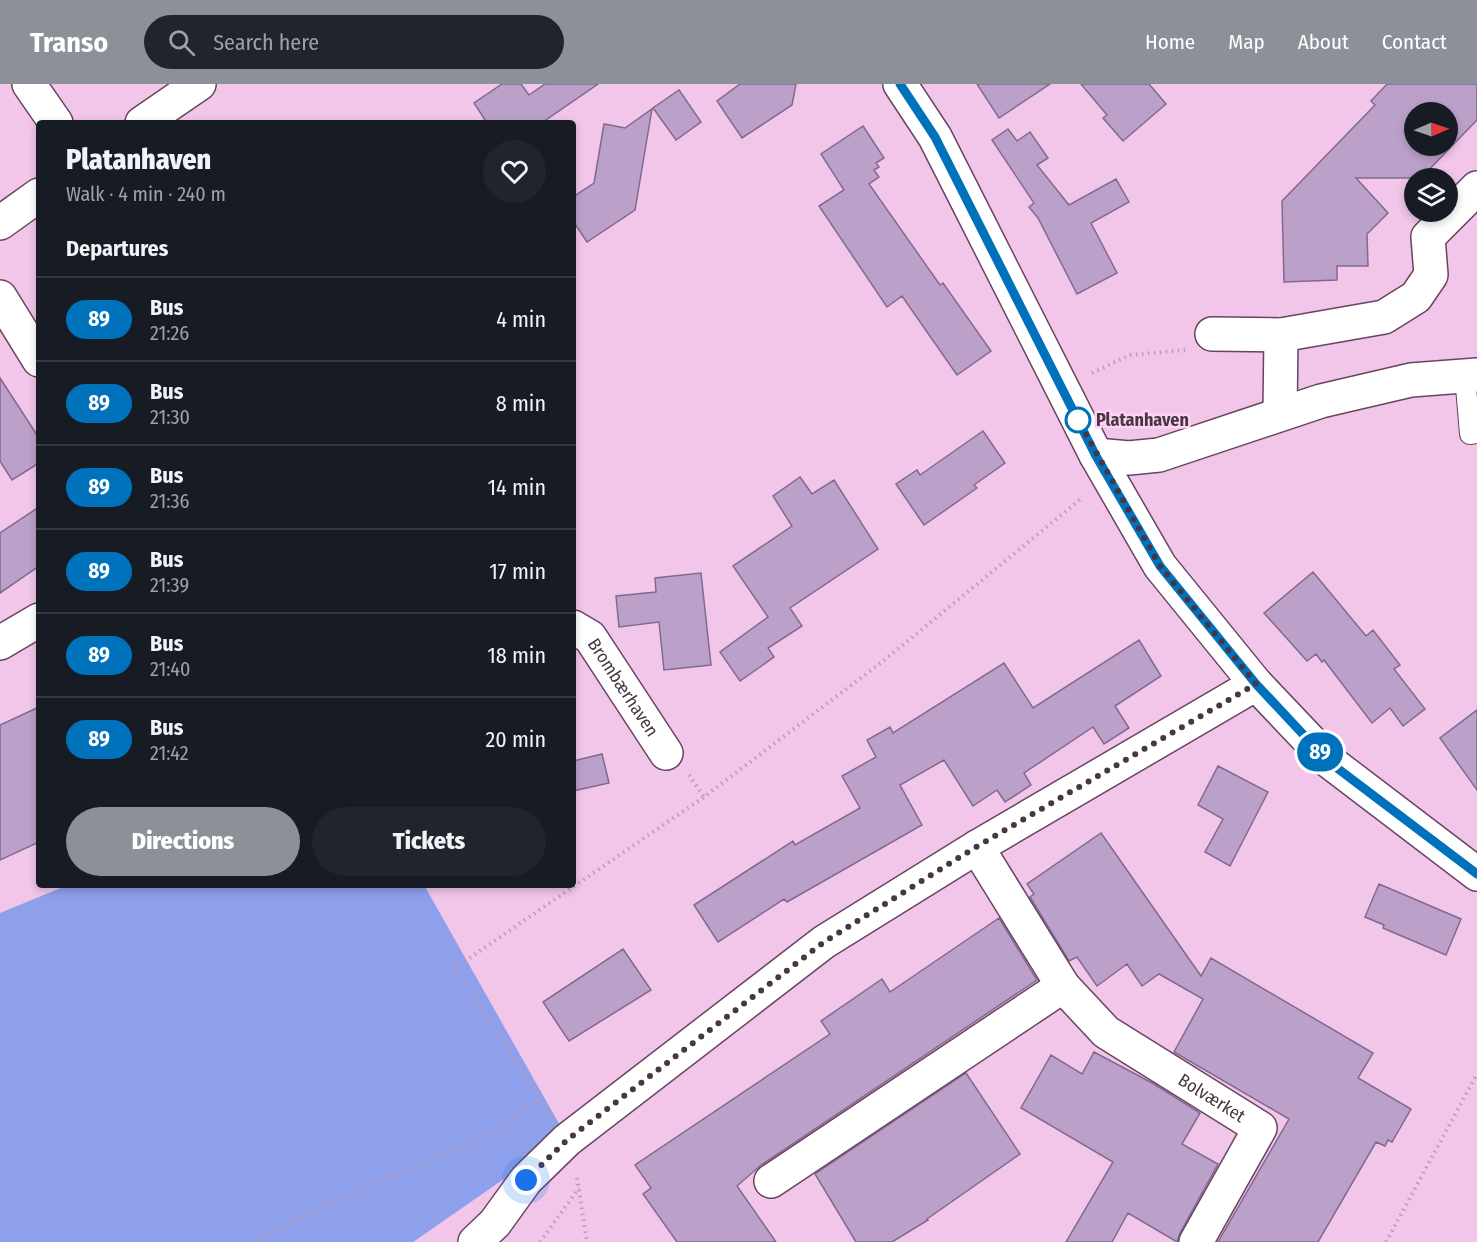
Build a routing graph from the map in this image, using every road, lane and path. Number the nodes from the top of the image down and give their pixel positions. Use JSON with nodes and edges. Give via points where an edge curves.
{"nodes":[{"id":1,"x":29,"y":84,"type":"edge"},
{"id":2,"x":199,"y":84,"type":"edge"},
{"id":3,"x":900,"y":84,"type":"edge"},
{"id":4,"x":54,"y":120,"type":"edge"},
{"id":5,"x":146,"y":120,"type":"edge"},
{"id":6,"x":1477,"y":188,"type":"edge"},
{"id":7,"x":36,"y":197,"type":"edge"},
{"id":8,"x":0,"y":223,"type":"edge"},
{"id":9,"x":0,"y":297,"type":"edge"},
{"id":10,"x":1212,"y":334,"type":"joint"},
{"id":11,"x":1281,"y":335,"type":"junction"},
{"id":12,"x":36,"y":355,"type":"edge"},
{"id":13,"x":1471,"y":375,"type":"edge"},
{"id":14,"x":1062,"y":388,"type":"junction"},
{"id":15,"x":1280,"y":414,"type":"junction"},
{"id":16,"x":1477,"y":433,"type":"edge"},
{"id":17,"x":1096,"y":456,"type":"junction"},
{"id":18,"x":36,"y":622,"type":"edge"},
{"id":19,"x":576,"y":629,"type":"edge"},
{"id":20,"x":0,"y":644,"type":"edge"},
{"id":21,"x":1256,"y":684,"type":"junction"},
{"id":22,"x":666,"y":753,"type":"dead end"},
{"id":23,"x":976,"y":847,"type":"junction"},
{"id":24,"x":1477,"y":874,"type":"edge"},
{"id":25,"x":576,"y":884,"type":"edge"},
{"id":26,"x":571,"y":888,"type":"edge"},
{"id":27,"x":1063,"y":986,"type":"junction"},
{"id":28,"x":1477,"y":1074,"type":"edge"},
{"id":29,"x":567,"y":1140,"type":"junction"},
{"id":30,"x":771,"y":1181,"type":"dead end"},
{"id":31,"x":579,"y":1187,"type":"junction"},
{"id":32,"x":252,"y":1242,"type":"edge"},
{"id":33,"x":475,"y":1242,"type":"edge"},
{"id":34,"x":540,"y":1242,"type":"edge"},
{"id":35,"x":587,"y":1242,"type":"edge"},
{"id":36,"x":1196,"y":1242,"type":"edge"},
{"id":37,"x":1386,"y":1242,"type":"edge"}],
"edges":[{"from":1,"to":4,"type":"street"},
{"from":2,"to":5,"type":"street"},
{"from":3,"to":14,"type":"street","via":[[935,137]]},
{"from":6,"to":11,"type":"street","via":[[1428,237],[1431,276],[1416,297],[1384,317]]},
{"from":7,"to":8,"type":"street"},
{"from":9,"to":12,"type":"street"},
{"from":10,"to":11,"type":"street"},
{"from":10,"to":14,"type":"path","via":[[1204,348],[1130,355]]},
{"from":11,"to":15,"type":"street"},
{"from":13,"to":15,"type":"street","via":[[1411,380]]},
{"from":13,"to":16,"type":"lane","via":[[1470,434]]},
{"from":14,"to":17,"type":"street"},
{"from":15,"to":17,"type":"street","via":[[1159,454],[1129,458]]},
{"from":17,"to":21,"type":"street","via":[[1160,566]]},
{"from":17,"to":25,"type":"path","via":[[1088,493],[887,658],[704,796]]},
{"from":18,"to":20,"type":"street"},
{"from":19,"to":22,"type":"street","name":"Brombærhaven","via":[[590,637]]},
{"from":21,"to":23,"type":"street"},
{"from":21,"to":24,"type":"street","via":[[1329,762]]},
{"from":23,"to":27,"type":"street","name":"Bolværket"},
{"from":23,"to":29,"type":"street","via":[[824,942]]},
{"from":26,"to":32,"type":"path","via":[[455,968],[540,1098],[502,1128]]},
{"from":27,"to":30,"type":"street"},
{"from":27,"to":36,"type":"street","name":"Bolværket","via":[[1106,1032],[1260,1128]]},
{"from":28,"to":37,"type":"path"},
{"from":29,"to":31,"type":"path"},
{"from":29,"to":33,"type":"street","via":[[526,1180],[495,1223]]},
{"from":31,"to":34,"type":"path"},
{"from":31,"to":35,"type":"path"}]}
